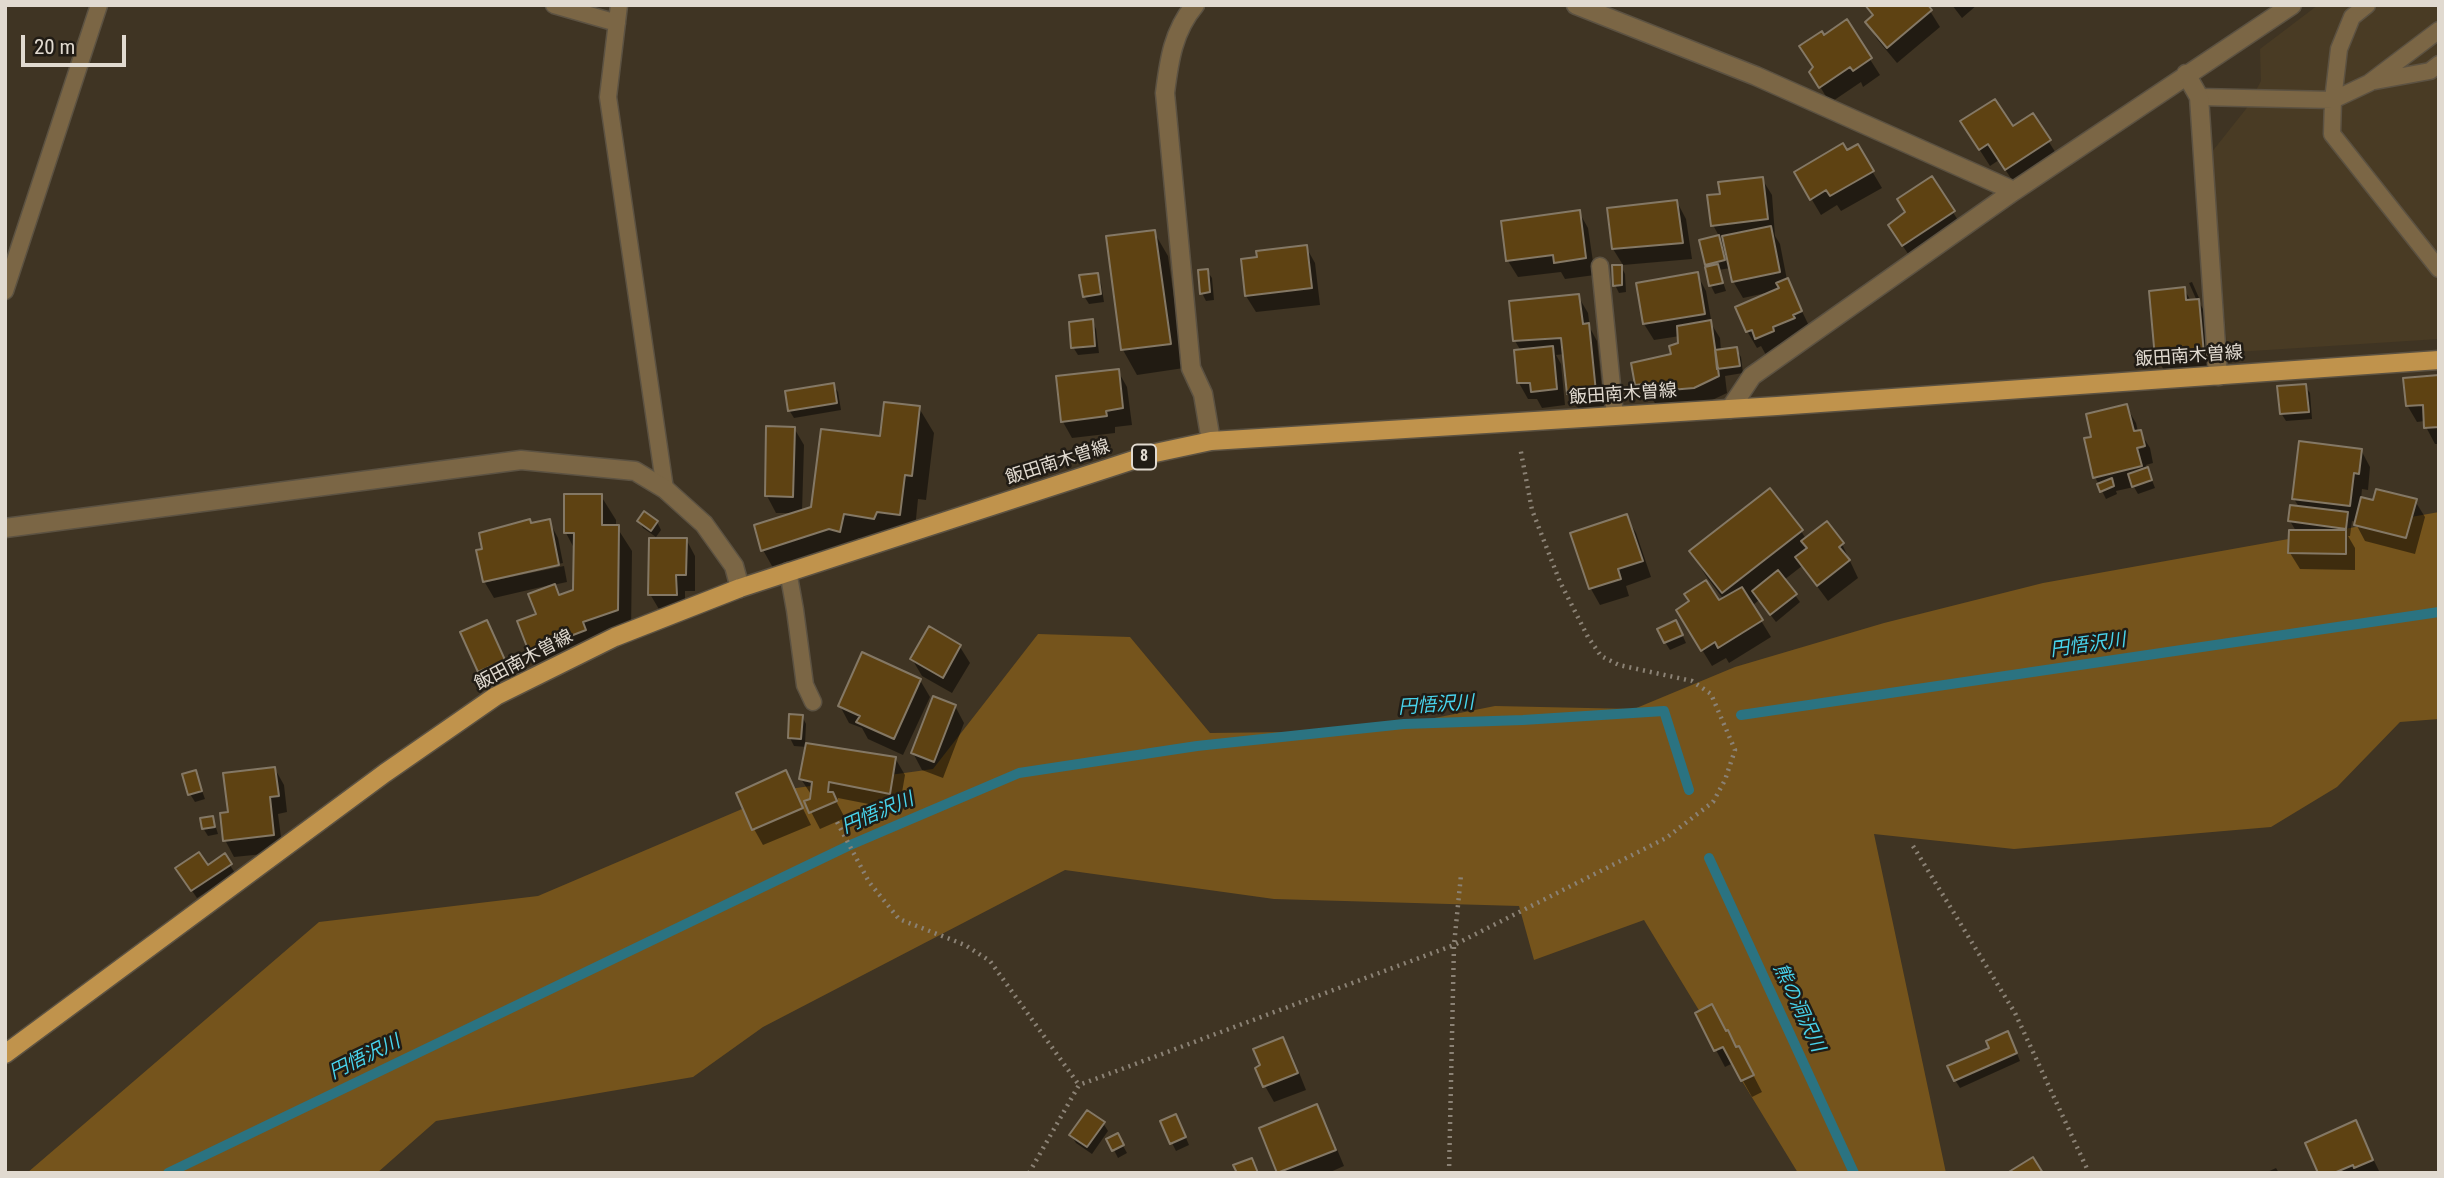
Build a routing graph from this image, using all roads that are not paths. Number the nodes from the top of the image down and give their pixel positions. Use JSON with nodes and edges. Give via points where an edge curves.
{"nodes":[{"id":1,"x":99,"y":5,"type":"edge"},
{"id":2,"x":554,"y":5,"type":"edge"},
{"id":3,"x":619,"y":5,"type":"edge"},
{"id":4,"x":1195,"y":5,"type":"edge"},
{"id":5,"x":1576,"y":5,"type":"edge"},
{"id":6,"x":2292,"y":5,"type":"edge"},
{"id":7,"x":2367,"y":5,"type":"edge"},
{"id":8,"x":617,"y":23,"type":"junction"},
{"id":9,"x":2439,"y":30,"type":"edge"},
{"id":10,"x":2439,"y":64,"type":"edge"},
{"id":11,"x":2186,"y":74,"type":"junction"},
{"id":12,"x":2369,"y":83,"type":"junction"},
{"id":13,"x":2199,"y":97,"type":"junction"},
{"id":14,"x":2333,"y":100,"type":"junction"},
{"id":15,"x":2014,"y":191,"type":"junction"},
{"id":16,"x":1600,"y":266,"type":"dead end"},
{"id":17,"x":2439,"y":269,"type":"edge"},
{"id":18,"x":5,"y":292,"type":"edge"},
{"id":19,"x":2439,"y":360,"type":"edge"},
{"id":20,"x":2218,"y":376,"type":"junction"},
{"id":21,"x":1730,"y":409,"type":"junction"},
{"id":22,"x":1615,"y":416,"type":"junction"},
{"id":23,"x":1211,"y":441,"type":"junction"},
{"id":24,"x":665,"y":489,"type":"junction"},
{"id":25,"x":5,"y":528,"type":"edge"},
{"id":26,"x":788,"y":571,"type":"junction"},
{"id":27,"x":740,"y":588,"type":"junction"},
{"id":28,"x":813,"y":702,"type":"dead end"},
{"id":29,"x":5,"y":1054,"type":"edge"}],
"edges":[{"from":1,"to":18,"type":"lane"},
{"from":2,"to":8,"type":"lane"},
{"from":3,"to":8,"type":"lane"},
{"from":4,"to":23,"type":"street","via":[[1184,18],[1171,51],[1165,93],[1191,368],[1203,394]]},
{"from":5,"to":15,"type":"street","via":[[1756,76]]},
{"from":6,"to":11,"type":"street"},
{"from":7,"to":14,"type":"lane","via":[[2352,17],[2339,49]]},
{"from":8,"to":24,"type":"lane","via":[[608,97]]},
{"from":9,"to":12,"type":"lane"},
{"from":10,"to":12,"type":"lane","via":[[2430,71]]},
{"from":11,"to":13,"type":"street"},
{"from":11,"to":15,"type":"street"},
{"from":12,"to":14,"type":"lane"},
{"from":13,"to":14,"type":"lane"},
{"from":13,"to":20,"type":"street"},
{"from":14,"to":17,"type":"lane","via":[[2332,134]]},
{"from":15,"to":21,"type":"street","via":[[1752,376]]},
{"from":16,"to":22,"type":"lane"},
{"from":19,"to":20,"type":"main road","name":"飯田南木曽線","number":"8"},
{"from":20,"to":21,"type":"main road","name":"飯田南木曽線","number":"8"},
{"from":21,"to":22,"type":"main road","name":"飯田南木曽線","number":"8"},
{"from":22,"to":23,"type":"main road","name":"飯田南木曽線","number":"8"},
{"from":23,"to":26,"type":"main road","name":"飯田南木曽線","number":"8","via":[[1155,453]]},
{"from":24,"to":25,"type":"street","via":[[635,471],[522,460]]},
{"from":24,"to":27,"type":"street","via":[[704,524],[734,566]]},
{"from":26,"to":27,"type":"main road","name":"飯田南木曽線","number":"8"},
{"from":26,"to":28,"type":"lane","via":[[805,685]]},
{"from":27,"to":29,"type":"main road","name":"飯田南木曽線","number":"8","via":[[615,637],[496,696]]}]}
